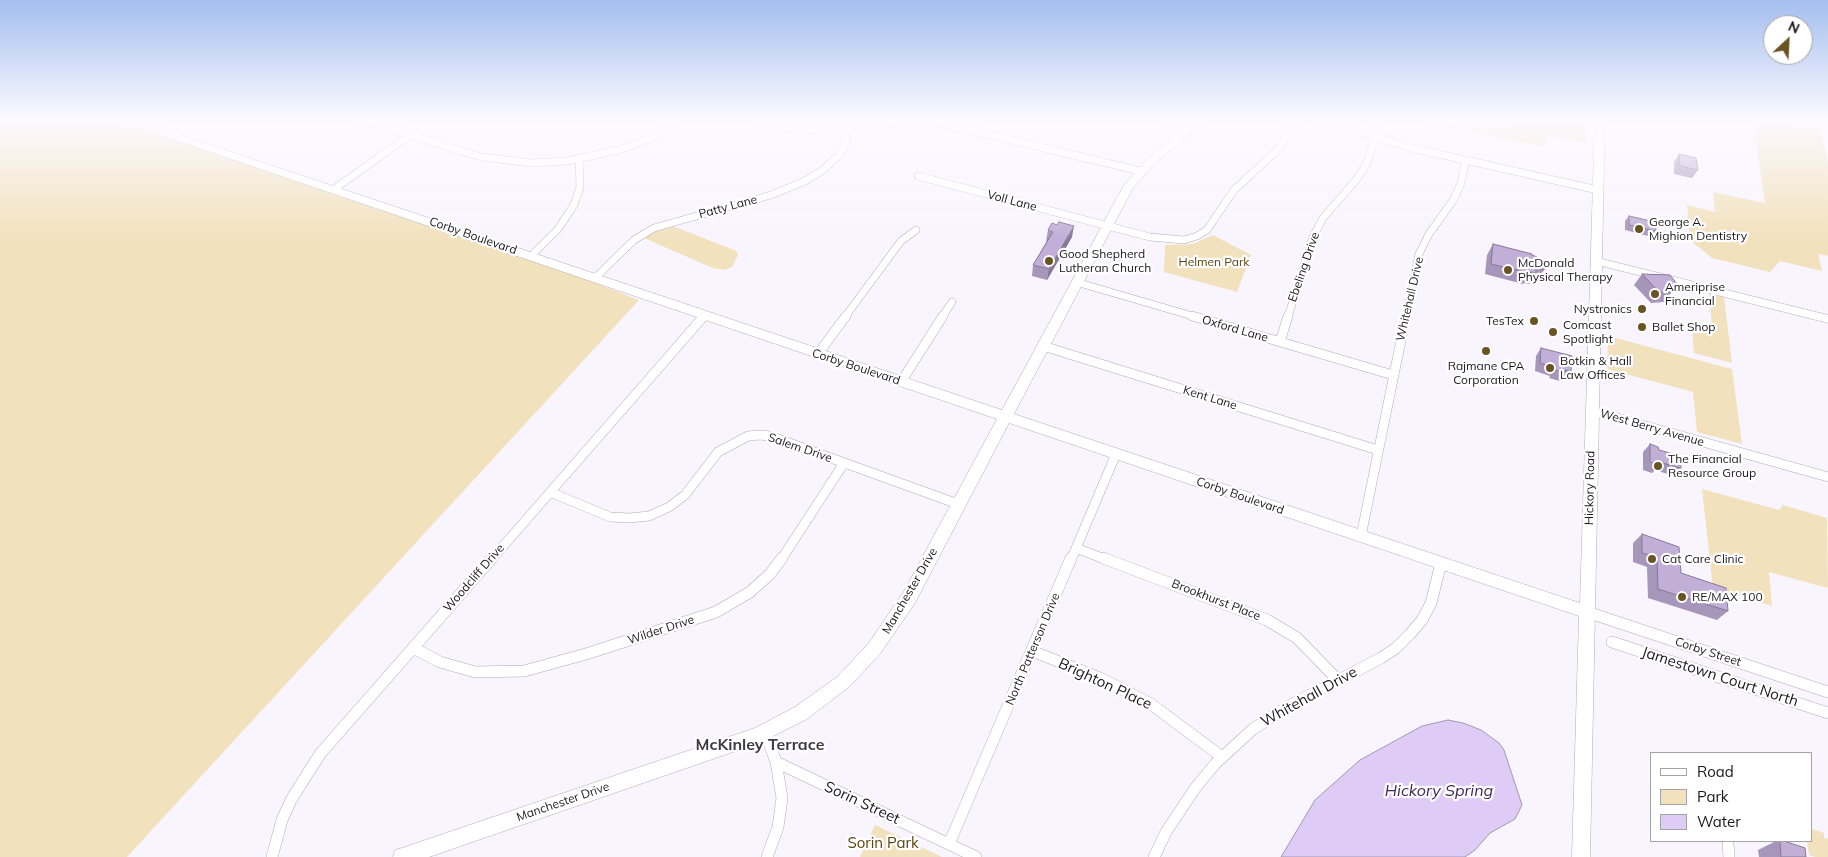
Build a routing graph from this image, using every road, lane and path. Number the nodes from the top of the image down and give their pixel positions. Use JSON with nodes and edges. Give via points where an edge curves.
{"nodes":[{"id":1,"x":579,"y":159,"type":"edge"},
{"id":2,"x":244,"y":160,"type":"edge"},
{"id":3,"x":375,"y":160,"type":"edge"},
{"id":4,"x":493,"y":160,"type":"edge"},
{"id":5,"x":567,"y":160,"type":"edge"},
{"id":6,"x":834,"y":160,"type":"edge"},
{"id":7,"x":1094,"y":160,"type":"edge"},
{"id":8,"x":1154,"y":160,"type":"edge"},
{"id":9,"x":1267,"y":160,"type":"edge"},
{"id":10,"x":1368,"y":160,"type":"edge"},
{"id":11,"x":1466,"y":160,"type":"joint"},
{"id":12,"x":1599,"y":160,"type":"edge"},
{"id":13,"x":1140,"y":171,"type":"junction"},
{"id":14,"x":918,"y":176,"type":"dead end"},
{"id":15,"x":333,"y":190,"type":"junction"},
{"id":16,"x":1598,"y":190,"type":"junction"},
{"id":17,"x":1106,"y":226,"type":"junction"},
{"id":18,"x":916,"y":230,"type":"dead end"},
{"id":19,"x":531,"y":256,"type":"junction"},
{"id":20,"x":1596,"y":261,"type":"junction"},
{"id":21,"x":595,"y":278,"type":"junction"},
{"id":22,"x":1076,"y":282,"type":"junction"},
{"id":23,"x":1713,"y":289,"type":"junction"},
{"id":24,"x":952,"y":302,"type":"dead end"},
{"id":25,"x":1828,"y":315,"type":"edge"},
{"id":26,"x":704,"y":316,"type":"junction"},
{"id":27,"x":1828,"y":319,"type":"edge"},
{"id":28,"x":1280,"y":342,"type":"junction"},
{"id":29,"x":1043,"y":346,"type":"junction"},
{"id":30,"x":818,"y":354,"type":"junction"},
{"id":31,"x":1393,"y":375,"type":"junction"},
{"id":32,"x":901,"y":382,"type":"junction"},
{"id":33,"x":1592,"y":410,"type":"junction"},
{"id":34,"x":1005,"y":417,"type":"junction"},
{"id":35,"x":1378,"y":450,"type":"junction"},
{"id":36,"x":1116,"y":454,"type":"junction"},
{"id":37,"x":844,"y":462,"type":"junction"},
{"id":38,"x":1828,"y":477,"type":"edge"},
{"id":39,"x":550,"y":492,"type":"junction"},
{"id":40,"x":958,"y":504,"type":"junction"},
{"id":41,"x":1361,"y":536,"type":"junction"},
{"id":42,"x":1076,"y":548,"type":"junction"},
{"id":43,"x":1440,"y":563,"type":"junction"},
{"id":44,"x":1587,"y":612,"type":"junction"},
{"id":45,"x":1612,"y":642,"type":"dead end"},
{"id":46,"x":413,"y":648,"type":"junction"},
{"id":47,"x":1032,"y":651,"type":"junction"},
{"id":48,"x":1338,"y":680,"type":"junction"},
{"id":49,"x":1828,"y":692,"type":"edge"},
{"id":50,"x":1828,"y":714,"type":"edge"},
{"id":51,"x":765,"y":732,"type":"junction"},
{"id":52,"x":1222,"y":757,"type":"junction"},
{"id":53,"x":776,"y":762,"type":"junction"},
{"id":54,"x":949,"y":844,"type":"junction"},
{"id":55,"x":1728,"y":844,"type":"dead end"},
{"id":56,"x":272,"y":857,"type":"edge"},
{"id":57,"x":402,"y":857,"type":"edge"},
{"id":58,"x":767,"y":857,"type":"edge"},
{"id":59,"x":976,"y":857,"type":"edge"},
{"id":60,"x":1154,"y":857,"type":"edge"},
{"id":61,"x":1581,"y":857,"type":"edge"},
{"id":62,"x":1729,"y":857,"type":"edge"}],
"edges":[{"from":1,"to":19,"type":"street","via":[[580,187],[574,205],[558,229]]},
{"from":2,"to":15,"type":"street","name":"Corby Boulevard"},
{"from":3,"to":15,"type":"street"},
{"from":4,"to":5,"type":"street","via":[[532,163]]},
{"from":6,"to":21,"type":"street","name":"Patty Lane","via":[[805,181],[771,195],[654,228],[634,240]]},
{"from":7,"to":13,"type":"street"},
{"from":8,"to":13,"type":"street","name":"Manchester Drive"},
{"from":9,"to":17,"type":"street","name":"Voll Lane","via":[[1234,190],[1203,233],[1184,240],[1168,240]]},
{"from":10,"to":28,"type":"street","name":"Ebeling Drive","via":[[1356,180],[1323,218],[1313,237]]},
{"from":11,"to":16,"type":"street"},
{"from":11,"to":31,"type":"street","name":"Whitehall Drive","via":[[1454,199],[1419,254]]},
{"from":12,"to":16,"type":"street","name":"Hickory Road"},
{"from":13,"to":17,"type":"street","name":"Manchester Drive"},
{"from":14,"to":17,"type":"street","name":"Voll Lane"},
{"from":15,"to":19,"type":"street","name":"Corby Boulevard"},
{"from":16,"to":20,"type":"street","name":"Hickory Road"},
{"from":17,"to":22,"type":"street","name":"Manchester Drive"},
{"from":18,"to":30,"type":"street","via":[[901,241]]},
{"from":19,"to":21,"type":"street","name":"Corby Boulevard"},
{"from":20,"to":23,"type":"street"},
{"from":20,"to":33,"type":"street","name":"Hickory Road"},
{"from":21,"to":26,"type":"street","name":"Corby Boulevard"},
{"from":22,"to":28,"type":"street","name":"Oxford Lane"},
{"from":22,"to":29,"type":"street","name":"Manchester Drive"},
{"from":23,"to":25,"type":"street"},
{"from":23,"to":27,"type":"street"},
{"from":24,"to":32,"type":"street"},
{"from":26,"to":30,"type":"street","name":"Corby Boulevard"},
{"from":26,"to":39,"type":"street","name":"Woodcliff Drive"},
{"from":28,"to":31,"type":"street","name":"Oxford Lane"},
{"from":29,"to":34,"type":"street","name":"Manchester Drive"},
{"from":29,"to":35,"type":"street","name":"Kent Lane"},
{"from":30,"to":32,"type":"street","name":"Corby Boulevard"},
{"from":31,"to":35,"type":"street","name":"Whitehall Drive"},
{"from":32,"to":34,"type":"street","name":"Corby Boulevard"},
{"from":33,"to":38,"type":"street","name":"West Berry Avenue"},
{"from":33,"to":44,"type":"street","name":"Hickory Road"},
{"from":34,"to":36,"type":"street","name":"Corby Boulevard"},
{"from":34,"to":40,"type":"street","name":"Manchester Drive"},
{"from":35,"to":41,"type":"street","name":"Whitehall Drive"},
{"from":36,"to":41,"type":"street","name":"Corby Boulevard"},
{"from":36,"to":42,"type":"street","name":"North Patterson Drive"},
{"from":37,"to":39,"type":"street","name":"Salem Drive","via":[[759,434],[748,436],[718,452],[685,495],[649,516],[610,517]]},
{"from":37,"to":40,"type":"street","name":"Salem Drive"},
{"from":37,"to":46,"type":"street","name":"Wilder Drive","via":[[770,574],[750,592],[716,612],[524,671],[475,672],[440,662]]},
{"from":39,"to":46,"type":"street","name":"Woodcliff Drive"},
{"from":40,"to":51,"type":"street","name":"Manchester Drive","via":[[902,609],[874,650],[824,696]]},
{"from":41,"to":43,"type":"street","name":"Corby Boulevard"},
{"from":42,"to":47,"type":"street","name":"North Patterson Drive"},
{"from":42,"to":48,"type":"street","name":"Brookhurst Place","via":[[1267,620],[1297,638]]},
{"from":43,"to":44,"type":"street","name":"Corby Boulevard"},
{"from":43,"to":48,"type":"street","name":"Whitehall Drive","via":[[1431,603],[1410,634],[1381,658]]},
{"from":44,"to":49,"type":"street","name":"Corby Street"},
{"from":44,"to":61,"type":"street","name":"Hickory Road"},
{"from":45,"to":50,"type":"street","name":"Jamestown Court North"},
{"from":46,"to":56,"type":"street","name":"Woodcliff Drive","via":[[309,769],[282,820]]},
{"from":47,"to":52,"type":"street","name":"Brighton Place","via":[[1100,678],[1151,704]]},
{"from":47,"to":54,"type":"street","name":"North Patterson Drive"},
{"from":48,"to":52,"type":"street","name":"Whitehall Drive","via":[[1253,729]]},
{"from":51,"to":53,"type":"street"},
{"from":51,"to":57,"type":"street","name":"Manchester Drive"},
{"from":52,"to":60,"type":"street","name":"Whitehall Drive","via":[[1180,809]]},
{"from":53,"to":54,"type":"street","name":"Sorin Street"},
{"from":53,"to":58,"type":"street","via":[[782,798],[778,828]]},
{"from":54,"to":59,"type":"street","name":"Sorin Street"},
{"from":55,"to":62,"type":"street"}]}
